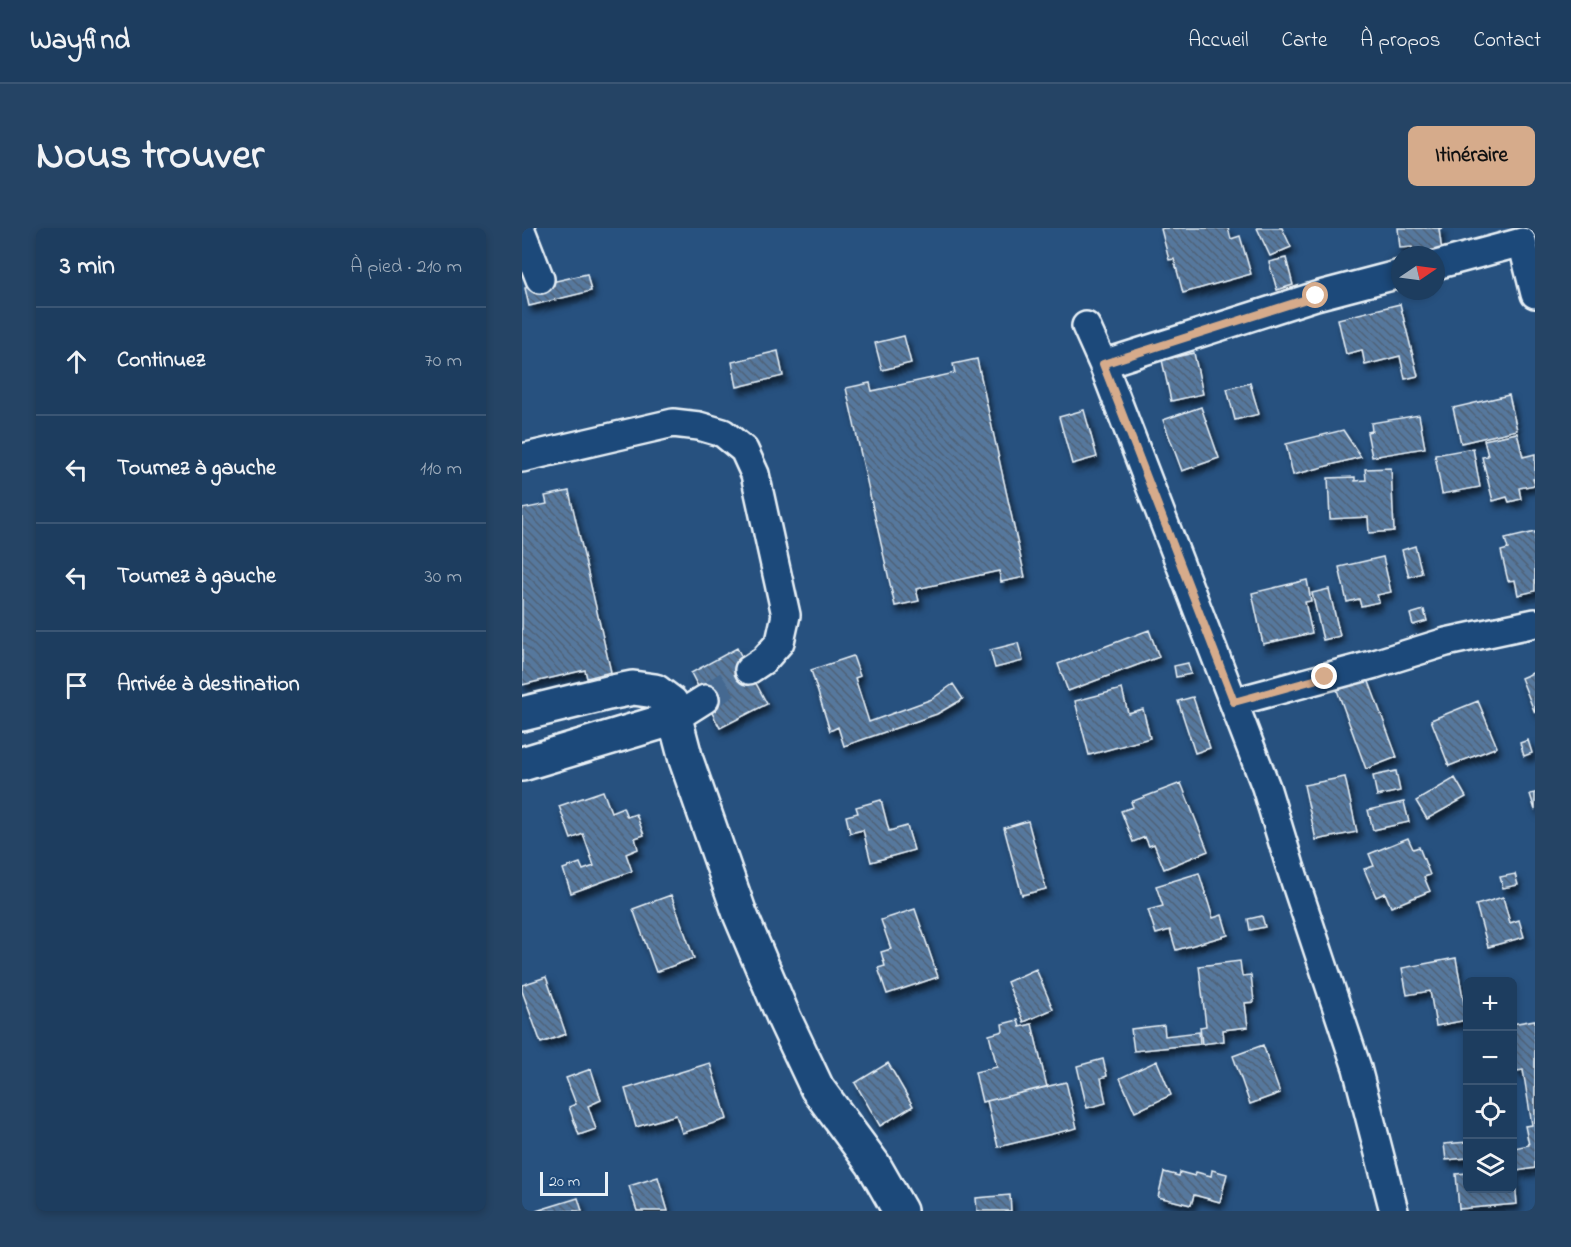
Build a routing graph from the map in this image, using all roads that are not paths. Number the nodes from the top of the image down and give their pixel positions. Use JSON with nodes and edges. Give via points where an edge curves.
{"nodes":[{"id":1,"x":522,"y":233,"type":"edge"},
{"id":2,"x":1520,"y":235,"type":"edge"},
{"id":3,"x":1445,"y":262,"type":"edge"},
{"id":4,"x":1391,"y":276,"type":"edge"},
{"id":5,"x":540,"y":279,"type":"dead end"},
{"id":6,"x":1535,"y":294,"type":"edge"},
{"id":7,"x":1086,"y":326,"type":"dead end"},
{"id":8,"x":1103,"y":364,"type":"junction"},
{"id":9,"x":522,"y":458,"type":"edge"},
{"id":10,"x":1535,"y":624,"type":"edge"},
{"id":11,"x":749,"y":670,"type":"tunnel mouth"},
{"id":12,"x":705,"y":699,"type":"tunnel mouth"},
{"id":13,"x":1234,"y":702,"type":"junction"},
{"id":14,"x":522,"y":714,"type":"edge"},
{"id":15,"x":675,"y":718,"type":"junction"},
{"id":16,"x":522,"y":764,"type":"edge"},
{"id":17,"x":900,"y":1211,"type":"edge"},
{"id":18,"x":1394,"y":1211,"type":"edge"}],
"edges":[{"from":1,"to":5,"type":"street"},
{"from":2,"to":3,"type":"street"},
{"from":2,"to":6,"type":"street"},
{"from":4,"to":8,"type":"street","via":[[1316,296]]},
{"from":7,"to":8,"type":"street"},
{"from":8,"to":13,"type":"street"},
{"from":9,"to":11,"type":"street","via":[[673,423],[723,433],[744,450],[755,474],[786,615],[780,642]]},
{"from":10,"to":13,"type":"street","via":[[1446,642]]},
{"from":12,"to":15,"type":"street"},
{"from":13,"to":18,"type":"street","via":[[1266,787],[1357,1068]]},
{"from":14,"to":15,"type":"highway","via":[[633,688],[655,691],[671,703]]},
{"from":15,"to":16,"type":"highway"},
{"from":15,"to":17,"type":"highway","via":[[740,914],[784,1018],[817,1088],[873,1164]]}]}
